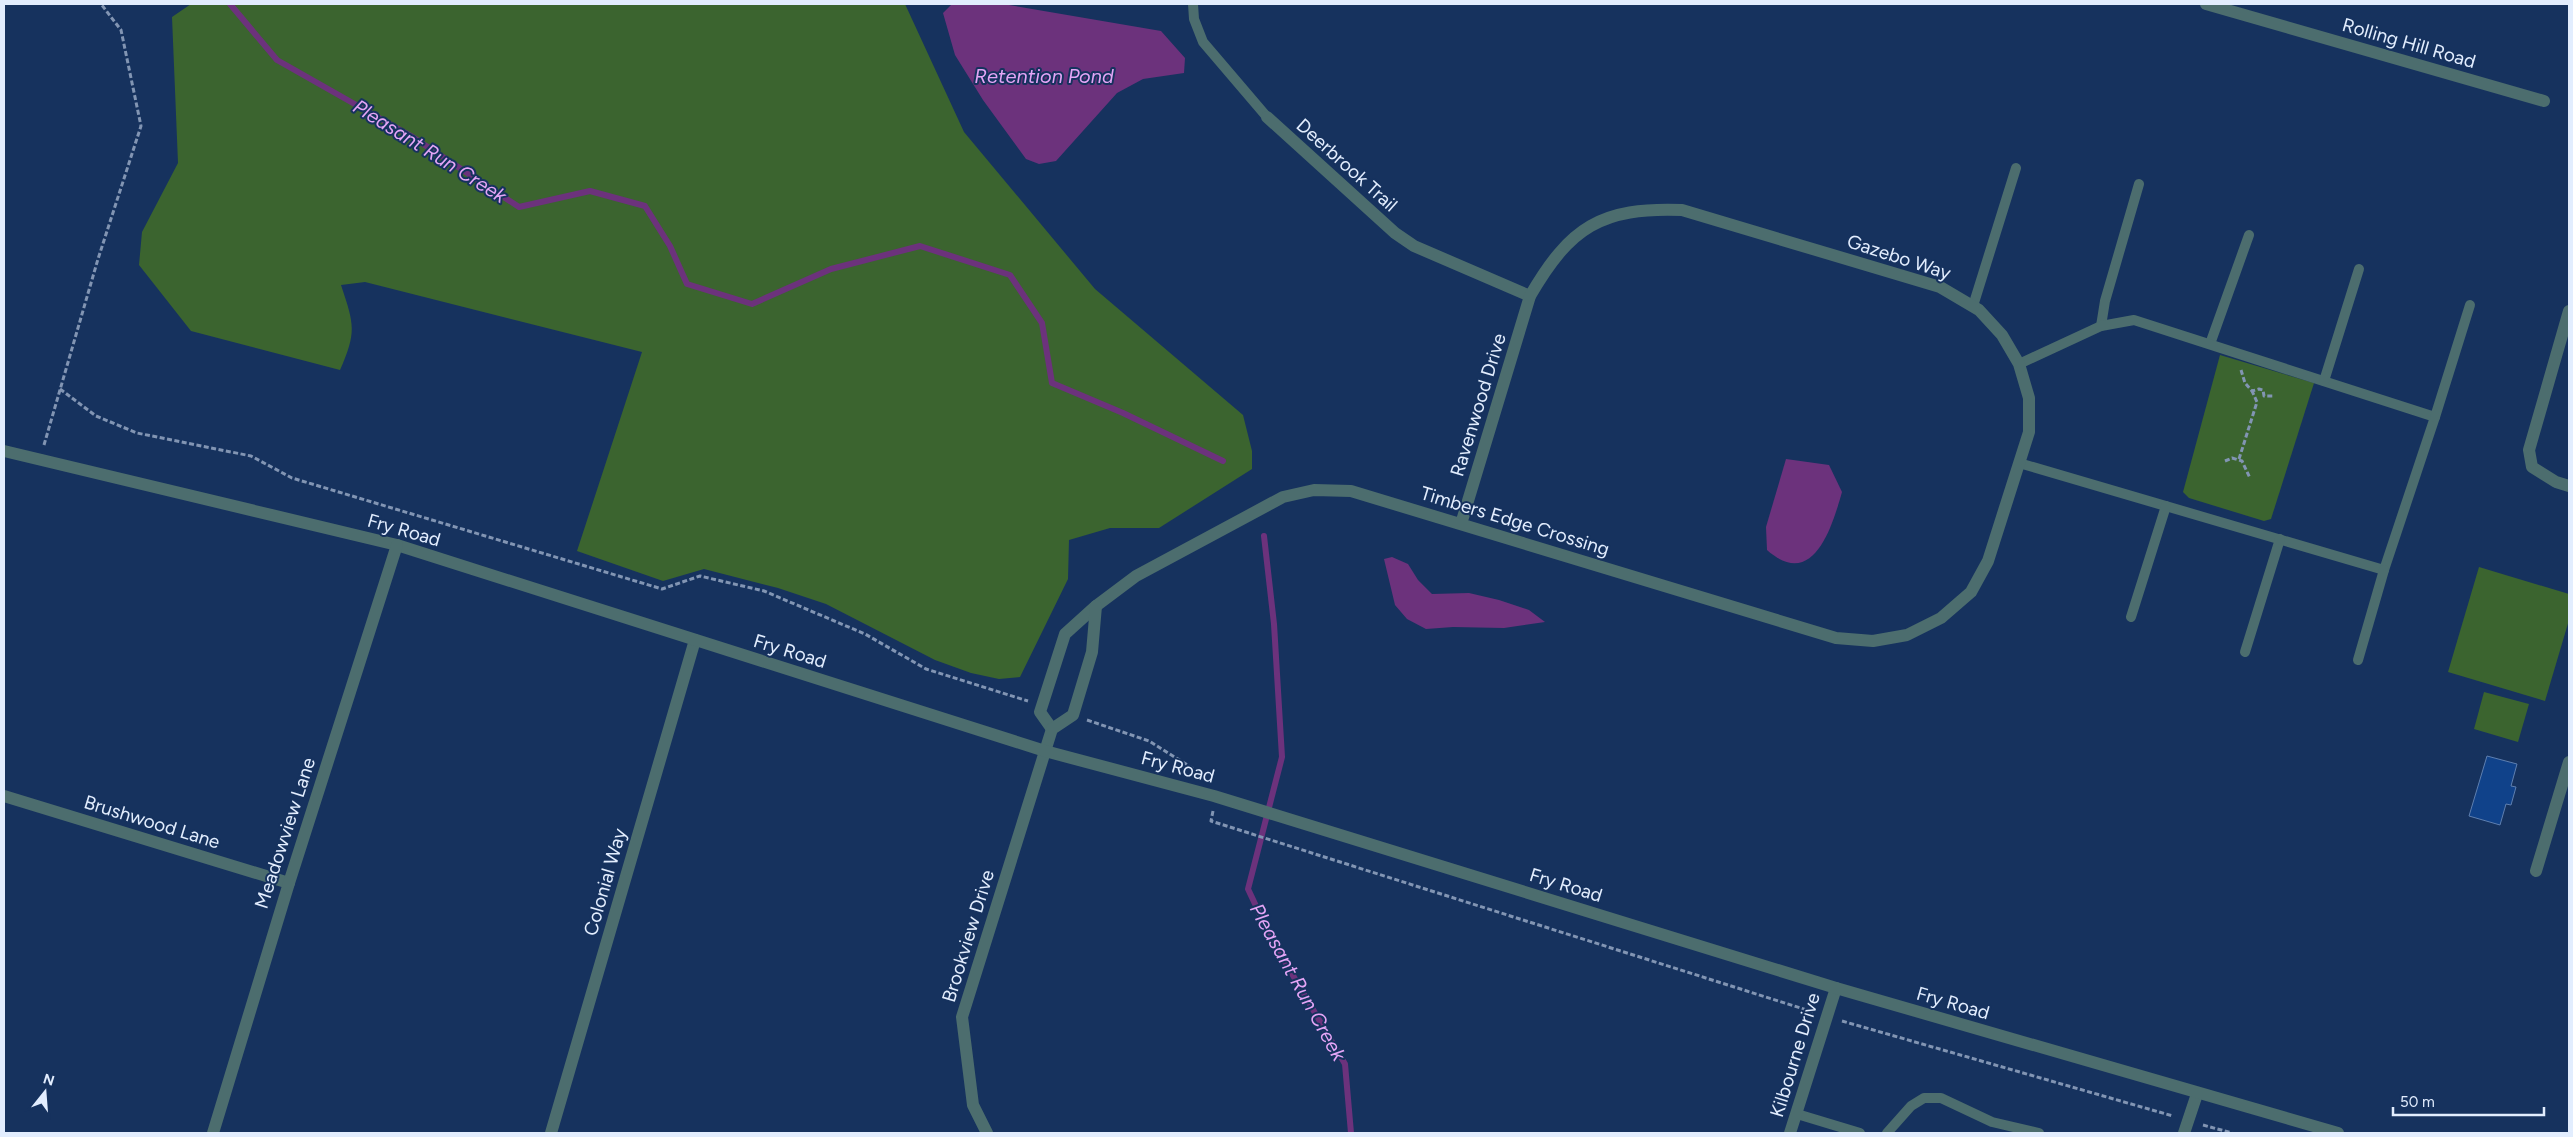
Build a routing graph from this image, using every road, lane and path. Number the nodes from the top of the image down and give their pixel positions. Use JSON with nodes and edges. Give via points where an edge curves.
{"nodes":[{"id":1,"x":101,"y":4,"type":"edge"},
{"id":2,"x":1193,"y":4,"type":"edge"},
{"id":3,"x":2206,"y":4,"type":"edge"},
{"id":4,"x":2544,"y":101,"type":"dead end"},
{"id":5,"x":1267,"y":117,"type":"joint"},
{"id":6,"x":2016,"y":168,"type":"dead end"},
{"id":7,"x":2139,"y":184,"type":"dead end"},
{"id":8,"x":2249,"y":235,"type":"dead end"},
{"id":9,"x":2359,"y":268,"type":"dead end"},
{"id":10,"x":1530,"y":296,"type":"junction"},
{"id":11,"x":2470,"y":304,"type":"dead end"},
{"id":12,"x":1973,"y":306,"type":"junction"},
{"id":13,"x":2569,"y":311,"type":"edge"},
{"id":14,"x":2101,"y":326,"type":"junction"},
{"id":15,"x":2210,"y":344,"type":"junction"},
{"id":16,"x":2243,"y":355,"type":"junction"},
{"id":17,"x":2019,"y":364,"type":"junction"},
{"id":18,"x":2324,"y":381,"type":"junction"},
{"id":19,"x":60,"y":389,"type":"junction"},
{"id":20,"x":2252,"y":391,"type":"junction"},
{"id":21,"x":2264,"y":396,"type":"junction"},
{"id":22,"x":2272,"y":396,"type":"dead end"},
{"id":23,"x":2256,"y":399,"type":"junction"},
{"id":24,"x":2435,"y":417,"type":"junction"},
{"id":25,"x":4,"y":451,"type":"edge"},
{"id":26,"x":40,"y":459,"type":"junction"},
{"id":27,"x":2239,"y":459,"type":"junction"},
{"id":28,"x":2225,"y":461,"type":"dead end"},
{"id":29,"x":2019,"y":463,"type":"junction"},
{"id":30,"x":2250,"y":478,"type":"dead end"},
{"id":31,"x":2569,"y":486,"type":"edge"},
{"id":32,"x":2166,"y":506,"type":"junction"},
{"id":33,"x":1462,"y":524,"type":"junction"},
{"id":34,"x":2280,"y":539,"type":"junction"},
{"id":35,"x":397,"y":546,"type":"junction"},
{"id":36,"x":2384,"y":570,"type":"junction"},
{"id":37,"x":1096,"y":606,"type":"junction"},
{"id":38,"x":2131,"y":617,"type":"dead end"},
{"id":39,"x":1941,"y":618,"type":"joint"},
{"id":40,"x":695,"y":640,"type":"junction"},
{"id":41,"x":2244,"y":652,"type":"dead end"},
{"id":42,"x":2358,"y":660,"type":"dead end"},
{"id":43,"x":1042,"y":705,"type":"junction"},
{"id":44,"x":1073,"y":715,"type":"junction"},
{"id":45,"x":1052,"y":729,"type":"junction"},
{"id":46,"x":1045,"y":751,"type":"junction"},
{"id":47,"x":2569,"y":762,"type":"edge"},
{"id":48,"x":4,"y":796,"type":"edge"},
{"id":49,"x":1214,"y":796,"type":"junction"},
{"id":50,"x":2536,"y":871,"type":"dead end"},
{"id":51,"x":289,"y":883,"type":"junction"},
{"id":52,"x":1836,"y":988,"type":"junction"},
{"id":53,"x":1827,"y":1016,"type":"junction"},
{"id":54,"x":2196,"y":1094,"type":"junction"},
{"id":55,"x":1797,"y":1114,"type":"junction"},
{"id":56,"x":2188,"y":1120,"type":"junction"},
{"id":57,"x":213,"y":1133,"type":"edge"},
{"id":58,"x":551,"y":1133,"type":"edge"},
{"id":59,"x":987,"y":1133,"type":"edge"},
{"id":60,"x":1790,"y":1133,"type":"edge"},
{"id":61,"x":1860,"y":1133,"type":"edge"},
{"id":62,"x":1887,"y":1133,"type":"edge"},
{"id":63,"x":2039,"y":1133,"type":"edge"},
{"id":64,"x":2184,"y":1133,"type":"edge"},
{"id":65,"x":2232,"y":1133,"type":"edge"},
{"id":66,"x":2338,"y":1133,"type":"edge"}],
"edges":[{"from":1,"to":19,"type":"path","via":[[121,30],[141,126]]},
{"from":2,"to":5,"type":"lane","name":"Deerbrook Trail","via":[[1194,19],[1203,42]]},
{"from":3,"to":4,"type":"street","name":"Rolling Hill Road"},
{"from":5,"to":10,"type":"street","name":"Deerbrook Trail","via":[[1408,242]]},
{"from":6,"to":12,"type":"lane"},
{"from":7,"to":14,"type":"lane","via":[[2105,301]]},
{"from":8,"to":15,"type":"lane"},
{"from":9,"to":18,"type":"lane"},
{"from":10,"to":12,"type":"street","name":"Gazebo Way","via":[[1549,264],[1575,235],[1609,217],[1646,208],[1682,210],[1940,287]]},
{"from":10,"to":33,"type":"street","name":"Ravenwood Drive"},
{"from":11,"to":24,"type":"lane"},
{"from":12,"to":17,"type":"street","name":"Gazebo Way","via":[[2002,335]]},
{"from":13,"to":31,"type":"street","via":[[2529,450],[2532,467]]},
{"from":14,"to":15,"type":"lane","via":[[2134,320]]},
{"from":14,"to":17,"type":"lane"},
{"from":15,"to":16,"type":"lane"},
{"from":16,"to":18,"type":"lane"},
{"from":16,"to":20,"type":"path","via":[[2240,374]]},
{"from":17,"to":29,"type":"street","name":"Gazebo Way","via":[[2028,398],[2029,432]]},
{"from":18,"to":24,"type":"lane"},
{"from":19,"to":26,"type":"path"},
{"from":19,"to":43,"type":"path","via":[[96,416],[137,433],[251,456],[292,478],[662,589],[700,576],[764,591],[865,634],[926,669]]},
{"from":20,"to":21,"type":"path","via":[[2259,388]]},
{"from":20,"to":23,"type":"path"},
{"from":21,"to":22,"type":"path"},
{"from":21,"to":23,"type":"path"},
{"from":23,"to":27,"type":"path"},
{"from":24,"to":36,"type":"lane"},
{"from":25,"to":26,"type":"street","name":"Fry Road"},
{"from":26,"to":35,"type":"street","name":"Fry Road"},
{"from":27,"to":28,"type":"path"},
{"from":27,"to":30,"type":"path","via":[[2245,464]]},
{"from":29,"to":32,"type":"lane"},
{"from":29,"to":39,"type":"street","name":"Gazebo Way","via":[[1988,561],[1971,592]]},
{"from":32,"to":34,"type":"lane"},
{"from":32,"to":38,"type":"lane"},
{"from":33,"to":37,"type":"street","name":"Timbers Edge Crossing","via":[[1351,491],[1314,490],[1283,497],[1136,576]]},
{"from":33,"to":39,"type":"street","name":"Timbers Edge Crossing","via":[[1836,638],[1873,641],[1907,635]]},
{"from":34,"to":36,"type":"lane"},
{"from":34,"to":41,"type":"lane"},
{"from":35,"to":40,"type":"street","name":"Fry Road"},
{"from":35,"to":51,"type":"street","name":"Meadowview Lane"},
{"from":36,"to":42,"type":"lane"},
{"from":37,"to":43,"type":"street","name":"Timbers Edge Crossing","via":[[1065,634]]},
{"from":37,"to":44,"type":"street","via":[[1092,652]]},
{"from":40,"to":46,"type":"street","name":"Fry Road"},
{"from":40,"to":58,"type":"street","name":"Colonial Way"},
{"from":43,"to":45,"type":"street","via":[[1040,712]]},
{"from":44,"to":45,"type":"street"},
{"from":44,"to":49,"type":"path","via":[[1149,741],[1210,779]]},
{"from":45,"to":46,"type":"street"},
{"from":46,"to":49,"type":"street","name":"Fry Road"},
{"from":46,"to":59,"type":"street","name":"Brookview Drive","via":[[962,1016],[973,1105]]},
{"from":47,"to":50,"type":"street"},
{"from":48,"to":51,"type":"street","name":"Brushwood Lane"},
{"from":49,"to":52,"type":"street","name":"Fry Road"},
{"from":49,"to":53,"type":"path","via":[[1211,821]]},
{"from":51,"to":57,"type":"street","name":"Meadowview Lane"},
{"from":52,"to":53,"type":"street","name":"Kilbourne Drive"},
{"from":52,"to":54,"type":"street","name":"Fry Road"},
{"from":53,"to":55,"type":"street","name":"Kilbourne Drive"},
{"from":53,"to":56,"type":"path"},
{"from":54,"to":56,"type":"street"},
{"from":54,"to":66,"type":"street","name":"Fry Road"},
{"from":55,"to":60,"type":"street","name":"Kilbourne Drive"},
{"from":55,"to":61,"type":"lane"},
{"from":56,"to":64,"type":"street"},
{"from":56,"to":65,"type":"path"},
{"from":62,"to":63,"type":"lane","via":[[1911,1106],[1924,1098],[1941,1098],[1992,1122]]}]}
